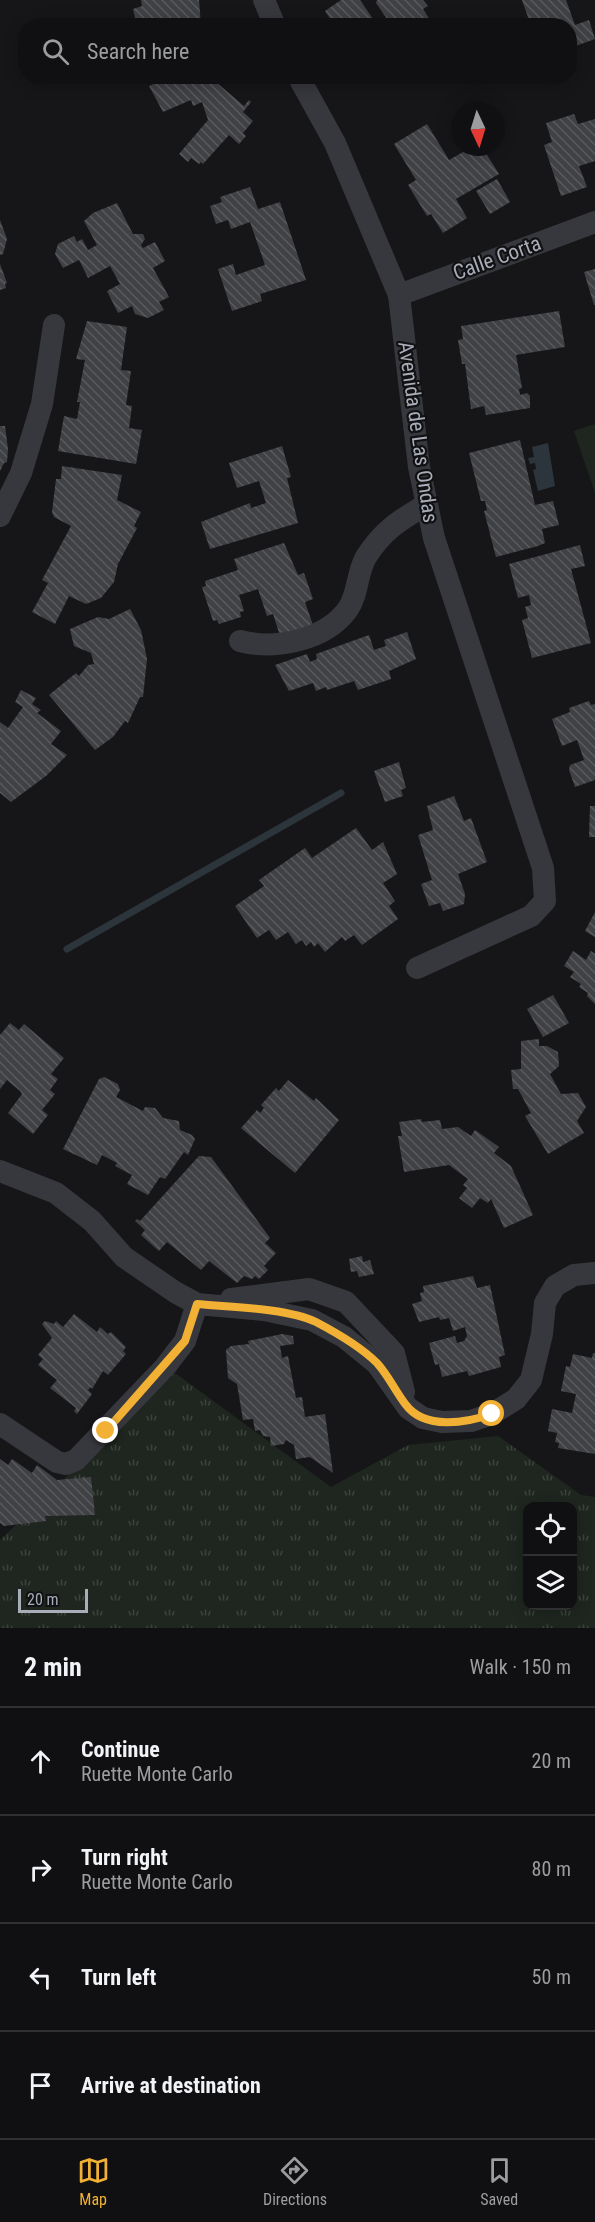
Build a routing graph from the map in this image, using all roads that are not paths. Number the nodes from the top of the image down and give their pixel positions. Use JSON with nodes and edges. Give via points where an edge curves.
{"nodes":[{"id":1,"x":264,"y":0,"type":"edge"},
{"id":2,"x":272,"y":18,"type":"edge"},
{"id":3,"x":302,"y":84,"type":"edge"},
{"id":4,"x":595,"y":222,"type":"edge"},
{"id":5,"x":399,"y":295,"type":"junction"},
{"id":6,"x":54,"y":326,"type":"dead end"},
{"id":7,"x":427,"y":504,"type":"junction"},
{"id":8,"x":0,"y":516,"type":"edge"},
{"id":9,"x":240,"y":641,"type":"dead end"},
{"id":10,"x":417,"y":968,"type":"dead end"},
{"id":11,"x":0,"y":1171,"type":"edge"},
{"id":12,"x":595,"y":1273,"type":"edge"},
{"id":13,"x":197,"y":1304,"type":"junction"},
{"id":14,"x":408,"y":1408,"type":"junction"},
{"id":15,"x":0,"y":1424,"type":"edge"}],
"edges":[{"from":1,"to":2,"type":"street"},
{"from":3,"to":5,"type":"street","name":"Avenida de Las Ondas","via":[[335,143]]},
{"from":4,"to":5,"type":"street","name":"Calle Corta"},
{"from":5,"to":7,"type":"street","name":"Avenida de Las Ondas","via":[[419,467]]},
{"from":6,"to":8,"type":"street","via":[[42,404],[21,473]]},
{"from":7,"to":9,"type":"street","via":[[390,525],[364,559],[348,609],[324,629],[285,644],[260,646]]},
{"from":7,"to":10,"type":"street","name":"Avenida de Las Ondas","via":[[434,538],[543,868],[545,901],[531,916]]},
{"from":11,"to":13,"type":"street","via":[[56,1193],[92,1221],[124,1257]]},
{"from":12,"to":14,"type":"street","via":[[574,1275],[555,1286],[545,1303],[531,1380],[516,1399],[471,1421],[442,1422],[423,1418]]},
{"from":13,"to":14,"type":"street","via":[[264,1310],[312,1320],[344,1337],[377,1364]]},
{"from":13,"to":14,"type":"street","via":[[309,1289],[346,1302],[394,1353]]},
{"from":13,"to":15,"type":"street","via":[[185,1341],[76,1460],[57,1462]]}]}
